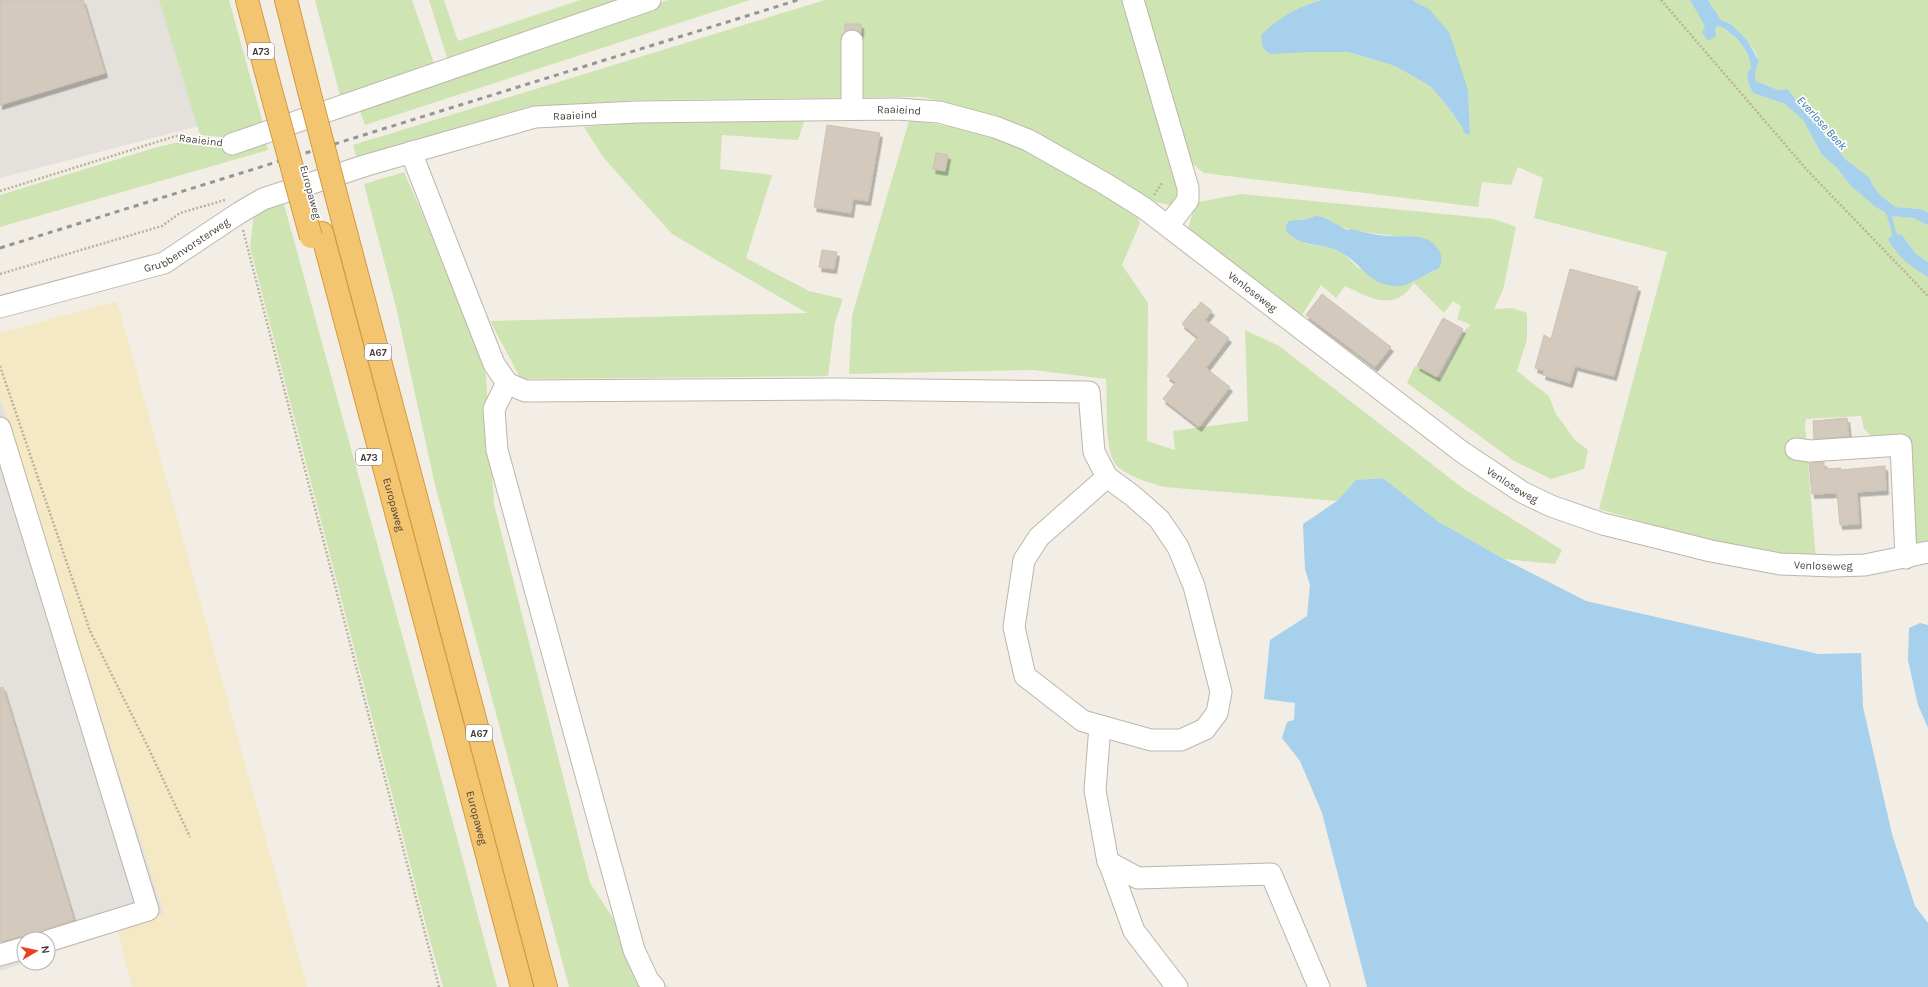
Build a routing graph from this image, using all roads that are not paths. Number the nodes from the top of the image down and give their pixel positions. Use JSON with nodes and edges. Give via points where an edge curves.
{"nodes":[{"id":1,"x":247,"y":0,"type":"edge"},
{"id":2,"x":260,"y":0,"type":"edge"},
{"id":3,"x":286,"y":0,"type":"edge"},
{"id":4,"x":650,"y":0,"type":"edge"},
{"id":5,"x":1133,"y":0,"type":"edge"},
{"id":6,"x":852,"y":41,"type":"dead end"},
{"id":7,"x":280,"y":100,"type":"junction"},
{"id":8,"x":852,"y":109,"type":"junction"},
{"id":9,"x":232,"y":144,"type":"road end"},
{"id":10,"x":411,"y":152,"type":"junction"},
{"id":11,"x":367,"y":165,"type":"joint"},
{"id":12,"x":1168,"y":226,"type":"junction"},
{"id":13,"x":0,"y":307,"type":"edge"},
{"id":14,"x":507,"y":383,"type":"junction"},
{"id":15,"x":0,"y":428,"type":"edge"},
{"id":16,"x":1796,"y":449,"type":"dead end"},
{"id":17,"x":1107,"y":477,"type":"junction"},
{"id":18,"x":1928,"y":552,"type":"edge"},
{"id":19,"x":1906,"y":558,"type":"junction"},
{"id":20,"x":1100,"y":726,"type":"junction"},
{"id":21,"x":1108,"y":862,"type":"junction"},
{"id":22,"x":56,"y":939,"type":"edge"},
{"id":23,"x":16,"y":950,"type":"edge"},
{"id":24,"x":0,"y":955,"type":"edge"},
{"id":25,"x":522,"y":987,"type":"edge"},
{"id":26,"x":546,"y":987,"type":"edge"},
{"id":27,"x":654,"y":987,"type":"edge"},
{"id":28,"x":1177,"y":987,"type":"edge"},
{"id":29,"x":1319,"y":987,"type":"edge"}],
"edges":[{"from":1,"to":7,"type":"highway","number":"A73"},
{"from":2,"to":7,"type":"highway","name":"Europaweg","number":"A67"},
{"from":3,"to":26,"type":"highway","number":"A67","bridge":true},
{"from":4,"to":9,"type":"street","name":"Raaieind"},
{"from":5,"to":12,"type":"street","via":[[1188,188],[1188,200]]},
{"from":6,"to":8,"type":"street"},
{"from":7,"to":25,"type":"highway","name":"Europaweg","number":"A67"},
{"from":8,"to":10,"type":"street","name":"Raaieind","via":[[637,112],[534,117]]},
{"from":8,"to":12,"type":"street","name":"Raaieind","via":[[939,112],[995,127],[1028,140],[1104,183]]},
{"from":10,"to":11,"type":"street","name":"Raaieind"},
{"from":10,"to":14,"type":"street","via":[[494,364]]},
{"from":11,"to":13,"type":"street","name":"Grubbenvorsterweg","via":[[263,199],[164,262]]},
{"from":12,"to":19,"type":"street","name":"Venloseweg","via":[[1462,452],[1522,492],[1551,506],[1603,524],[1711,551],[1780,564],[1865,565]]},
{"from":14,"to":17,"type":"street","via":[[525,391],[837,389],[1089,392],[1094,452]]},
{"from":14,"to":27,"type":"street","via":[[494,409],[497,450],[634,950]]},
{"from":15,"to":22,"type":"street","via":[[148,910]]},
{"from":16,"to":19,"type":"street","via":[[1810,451],[1901,445]]},
{"from":17,"to":20,"type":"street","via":[[1039,537],[1024,560],[1014,627],[1025,676],[1083,721]]},
{"from":17,"to":20,"type":"street","via":[[1159,519],[1178,547],[1194,586],[1221,692],[1217,714],[1205,729],[1181,740],[1151,740]]},
{"from":18,"to":19,"type":"street","name":"Venloseweg"},
{"from":20,"to":21,"type":"street","via":[[1095,790]]},
{"from":21,"to":28,"type":"street","via":[[1134,931]]},
{"from":21,"to":29,"type":"street","via":[[1138,878],[1271,874]]},
{"from":23,"to":24,"type":"street"}]}
